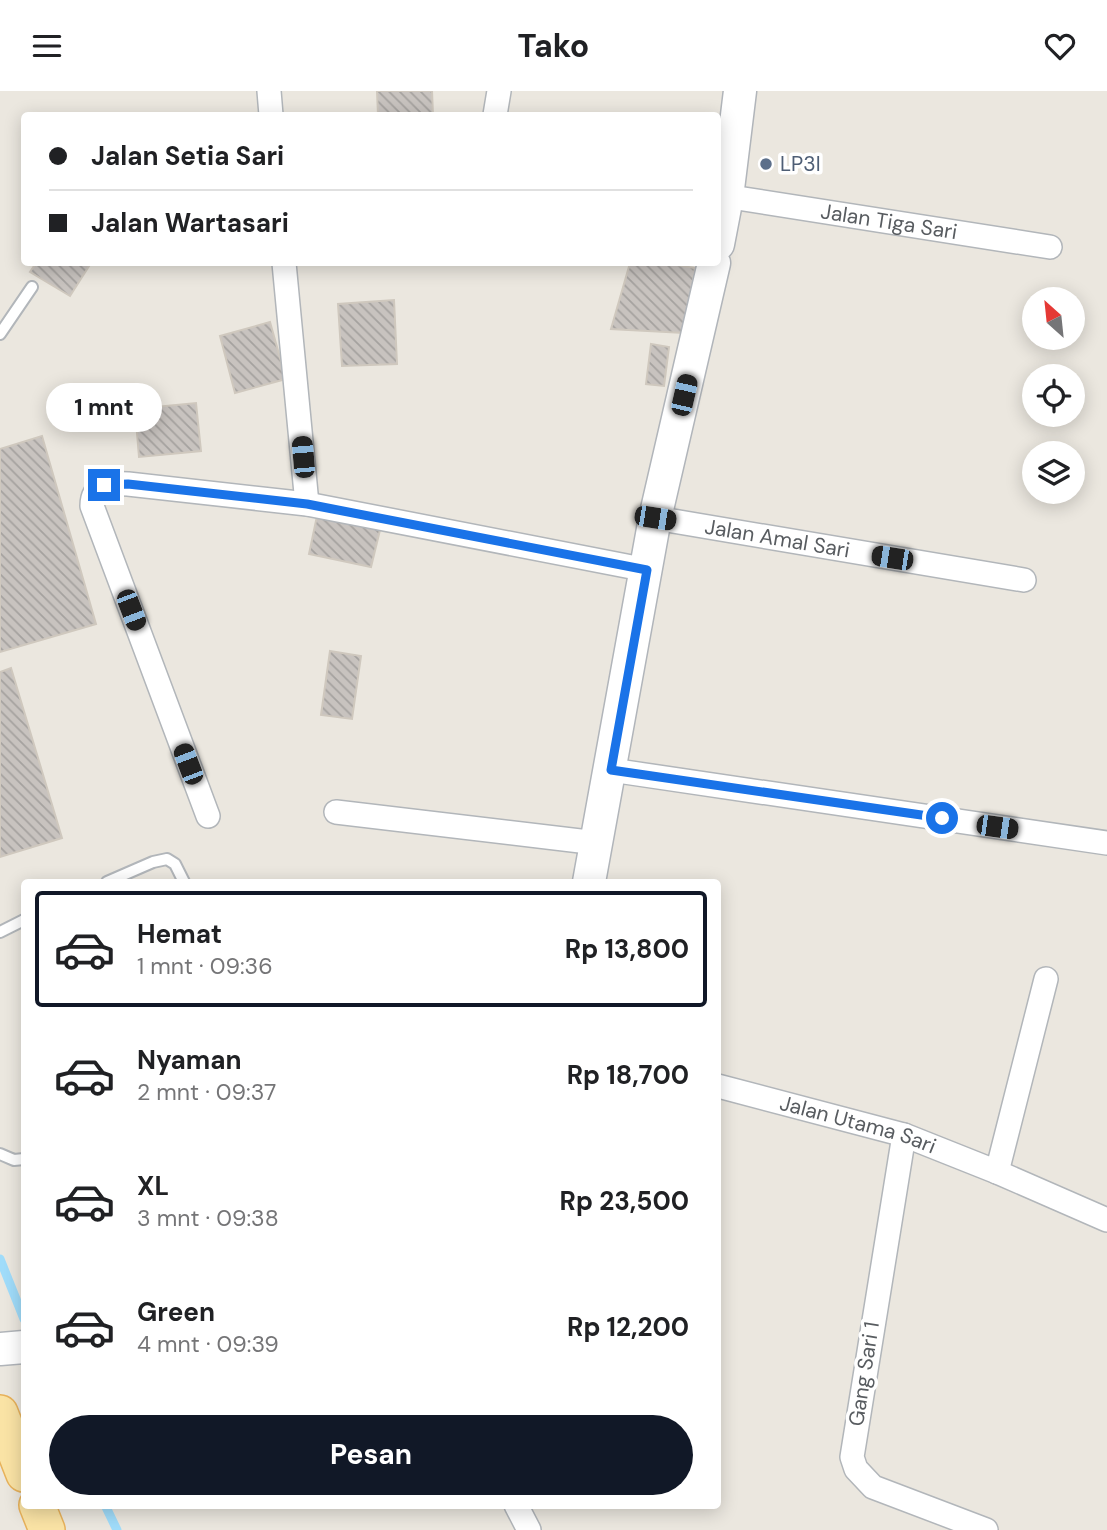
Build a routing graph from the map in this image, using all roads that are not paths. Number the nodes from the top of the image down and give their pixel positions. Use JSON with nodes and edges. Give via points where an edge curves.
{"nodes":[{"id":1,"x":269,"y":91,"type":"edge"},
{"id":2,"x":499,"y":91,"type":"edge"},
{"id":3,"x":740,"y":91,"type":"edge"},
{"id":4,"x":271,"y":112,"type":"edge"},
{"id":5,"x":496,"y":112,"type":"edge"},
{"id":6,"x":722,"y":196,"type":"edge"},
{"id":7,"x":1050,"y":247,"type":"dead end"},
{"id":8,"x":284,"y":266,"type":"edge"},
{"id":9,"x":713,"y":266,"type":"edge"},
{"id":10,"x":32,"y":287,"type":"dead end"},
{"id":11,"x":0,"y":311,"type":"edge"},
{"id":12,"x":12,"y":317,"type":"junction"},
{"id":13,"x":0,"y":334,"type":"edge"},
{"id":14,"x":307,"y":504,"type":"junction"},
{"id":15,"x":655,"y":518,"type":"junction"},
{"id":16,"x":647,"y":570,"type":"junction"},
{"id":17,"x":1024,"y":580,"type":"dead end"},
{"id":18,"x":611,"y":770,"type":"junction"},
{"id":19,"x":336,"y":812,"type":"dead end"},
{"id":20,"x":208,"y":815,"type":"dead end"},
{"id":21,"x":597,"y":843,"type":"junction"},
{"id":22,"x":1107,"y":843,"type":"edge"},
{"id":23,"x":114,"y":879,"type":"edge"},
{"id":24,"x":182,"y":879,"type":"edge"},
{"id":25,"x":590,"y":879,"type":"edge"},
{"id":26,"x":21,"y":922,"type":"edge"},
{"id":27,"x":0,"y":932,"type":"edge"},
{"id":28,"x":1046,"y":979,"type":"dead end"},
{"id":29,"x":721,"y":1088,"type":"edge"},
{"id":30,"x":904,"y":1135,"type":"junction"},
{"id":31,"x":0,"y":1154,"type":"edge"},
{"id":32,"x":21,"y":1159,"type":"edge"},
{"id":33,"x":997,"y":1172,"type":"junction"},
{"id":34,"x":1107,"y":1220,"type":"edge"},
{"id":35,"x":21,"y":1347,"type":"edge"},
{"id":36,"x":0,"y":1349,"type":"edge"},
{"id":37,"x":0,"y":1413,"type":"edge"},
{"id":38,"x":21,"y":1466,"type":"edge"},
{"id":39,"x":39,"y":1509,"type":"edge"},
{"id":40,"x":518,"y":1509,"type":"edge"},
{"id":41,"x":47,"y":1530,"type":"edge"},
{"id":42,"x":529,"y":1530,"type":"edge"},
{"id":43,"x":986,"y":1530,"type":"edge"}],
"edges":[{"from":1,"to":4,"type":"street"},
{"from":2,"to":5,"type":"street"},
{"from":3,"to":6,"type":"street"},
{"from":6,"to":7,"type":"street","name":"Jalan Tiga Sari"},
{"from":8,"to":14,"type":"street"},
{"from":9,"to":15,"type":"street"},
{"from":10,"to":12,"type":"lane"},
{"from":11,"to":12,"type":"lane"},
{"from":12,"to":13,"type":"lane"},
{"from":14,"to":16,"type":"street"},
{"from":14,"to":20,"type":"street","via":[[114,483],[101,487],[92,501]]},
{"from":15,"to":16,"type":"street"},
{"from":15,"to":17,"type":"street","name":"Jalan Amal Sari"},
{"from":16,"to":18,"type":"street"},
{"from":18,"to":21,"type":"street"},
{"from":18,"to":22,"type":"street"},
{"from":19,"to":21,"type":"street"},
{"from":21,"to":25,"type":"street"},
{"from":23,"to":24,"type":"lane","via":[[167,859]]},
{"from":26,"to":27,"type":"lane"},
{"from":28,"to":33,"type":"street"},
{"from":29,"to":30,"type":"street","name":"Jalan Utama Sari"},
{"from":30,"to":33,"type":"street","name":"Jalan Utama Sari"},
{"from":30,"to":43,"type":"street","name":"Gang Sari 1","via":[[852,1457],[856,1469],[873,1487]]},
{"from":31,"to":32,"type":"lane"},
{"from":33,"to":34,"type":"street","name":"Jalan Utama Sari"},
{"from":35,"to":36,"type":"street"},
{"from":37,"to":38,"type":"main road"},
{"from":39,"to":41,"type":"main road"},
{"from":40,"to":42,"type":"street"}]}
